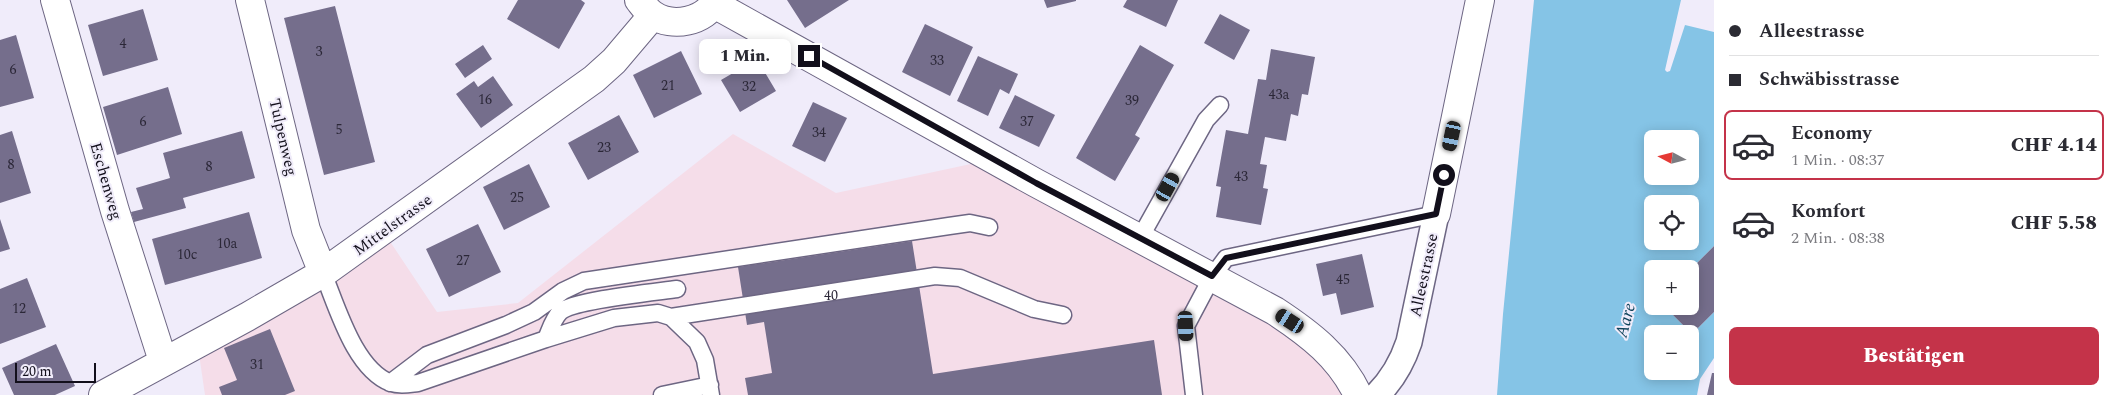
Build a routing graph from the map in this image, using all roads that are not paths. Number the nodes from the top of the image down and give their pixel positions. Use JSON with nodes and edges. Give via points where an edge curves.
{"nodes":[{"id":1,"x":55,"y":0,"type":"edge"},
{"id":2,"x":250,"y":0,"type":"edge"},
{"id":3,"x":1480,"y":0,"type":"edge"},
{"id":4,"x":715,"y":2,"type":"edge"},
{"id":5,"x":646,"y":8,"type":"edge"},
{"id":6,"x":1220,"y":105,"type":"dead end"},
{"id":7,"x":1436,"y":214,"type":"junction"},
{"id":8,"x":989,"y":226,"type":"dead end"},
{"id":9,"x":1140,"y":238,"type":"junction"},
{"id":10,"x":323,"y":273,"type":"junction"},
{"id":11,"x":1212,"y":276,"type":"junction"},
{"id":12,"x":678,"y":289,"type":"dead end"},
{"id":13,"x":1063,"y":315,"type":"dead end"},
{"id":14,"x":671,"y":317,"type":"junction"},
{"id":15,"x":546,"y":340,"type":"junction"},
{"id":16,"x":163,"y":361,"type":"junction"},
{"id":17,"x":390,"y":383,"type":"junction"},
{"id":18,"x":711,"y":390,"type":"edge"},
{"id":19,"x":103,"y":395,"type":"edge"},
{"id":20,"x":662,"y":395,"type":"edge"},
{"id":21,"x":1194,"y":395,"type":"edge"},
{"id":22,"x":1358,"y":395,"type":"edge"},
{"id":23,"x":1377,"y":395,"type":"edge"}],
"edges":[{"from":1,"to":16,"type":"street","name":"Eschenweg","via":[[115,211]]},
{"from":2,"to":10,"type":"street","name":"Tulpenweg","via":[[306,230]]},
{"from":3,"to":7,"type":"street","name":"Alleestrasse"},
{"from":4,"to":5,"type":"street","via":[[700,16],[687,21],[672,22]]},
{"from":4,"to":9,"type":"street"},
{"from":5,"to":10,"type":"street","name":"Mittelstrasse","via":[[614,61],[594,78]]},
{"from":6,"to":9,"type":"lane","via":[[1206,120]]},
{"from":7,"to":11,"type":"lane","via":[[1226,258]]},
{"from":7,"to":23,"type":"street","name":"Alleestrasse","via":[[1410,342],[1394,376]]},
{"from":8,"to":17,"type":"lane","via":[[970,223],[584,281],[563,290],[534,312],[427,355]]},
{"from":9,"to":11,"type":"street"},
{"from":10,"to":16,"type":"street","name":"Mittelstrasse"},
{"from":10,"to":17,"type":"lane","via":[[356,352],[373,371]]},
{"from":11,"to":21,"type":"lane","via":[[1186,326]]},
{"from":11,"to":22,"type":"street","via":[[1305,330],[1334,356]]},
{"from":12,"to":15,"type":"lane","via":[[582,304],[561,311]]},
{"from":13,"to":14,"type":"lane","via":[[1034,309],[960,278],[936,276]]},
{"from":14,"to":15,"type":"lane","via":[[658,313],[614,318]]},
{"from":14,"to":18,"type":"lane","via":[[697,342],[705,360]]},
{"from":15,"to":17,"type":"lane","via":[[418,384]]},
{"from":16,"to":19,"type":"street","name":"Mittelstrasse"},
{"from":18,"to":20,"type":"lane"}]}
